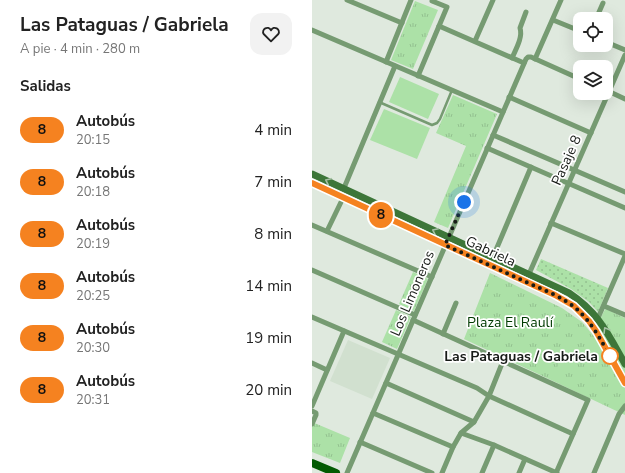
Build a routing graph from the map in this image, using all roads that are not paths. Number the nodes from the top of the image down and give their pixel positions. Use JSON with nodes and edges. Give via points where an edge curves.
{"nodes":[{"id":1,"x":347,"y":0,"type":"edge"},
{"id":2,"x":412,"y":0,"type":"edge"},
{"id":3,"x":493,"y":0,"type":"edge"},
{"id":4,"x":560,"y":0,"type":"edge"},
{"id":5,"x":432,"y":1,"type":"dead end"},
{"id":6,"x":603,"y":3,"type":"dead end"},
{"id":7,"x":526,"y":12,"type":"dead end"},
{"id":8,"x":599,"y":12,"type":"edge"},
{"id":9,"x":553,"y":20,"type":"junction"},
{"id":10,"x":402,"y":23,"type":"junction"},
{"id":11,"x":439,"y":26,"type":"junction"},
{"id":12,"x":573,"y":29,"type":"edge"},
{"id":13,"x":312,"y":30,"type":"edge"},
{"id":14,"x":475,"y":41,"type":"junction"},
{"id":15,"x":613,"y":45,"type":"edge"},
{"id":16,"x":625,"y":50,"type":"edge"},
{"id":17,"x":625,"y":55,"type":"edge"},
{"id":18,"x":512,"y":58,"type":"junction"},
{"id":19,"x":535,"y":59,"type":"junction"},
{"id":20,"x":386,"y":62,"type":"junction"},
{"id":21,"x":524,"y":63,"type":"junction"},
{"id":22,"x":394,"y":66,"type":"junction"},
{"id":23,"x":418,"y":76,"type":"junction"},
{"id":24,"x":573,"y":76,"type":"edge"},
{"id":25,"x":613,"y":80,"type":"edge"},
{"id":26,"x":452,"y":90,"type":"junction"},
{"id":27,"x":613,"y":93,"type":"edge"},
{"id":28,"x":510,"y":97,"type":"junction"},
{"id":29,"x":625,"y":98,"type":"edge"},
{"id":30,"x":604,"y":100,"type":"edge"},
{"id":31,"x":380,"y":102,"type":"junction"},
{"id":32,"x":503,"y":112,"type":"junction"},
{"id":33,"x":591,"y":133,"type":"junction"},
{"id":34,"x":493,"y":135,"type":"junction"},
{"id":35,"x":487,"y":148,"type":"junction"},
{"id":36,"x":531,"y":167,"type":"junction"},
{"id":37,"x":575,"y":170,"type":"junction"},
{"id":38,"x":312,"y":174,"type":"edge"},
{"id":39,"x":312,"y":183,"type":"edge"},
{"id":40,"x":569,"y":184,"type":"junction"},
{"id":41,"x":344,"y":188,"type":"junction"},
{"id":42,"x":625,"y":192,"type":"edge"},
{"id":43,"x":343,"y":198,"type":"junction"},
{"id":44,"x":625,"y":208,"type":"edge"},
{"id":45,"x":552,"y":223,"type":"junction"},
{"id":46,"x":312,"y":225,"type":"edge"},
{"id":47,"x":327,"y":231,"type":"junction"},
{"id":48,"x":449,"y":237,"type":"junction"},
{"id":49,"x":445,"y":245,"type":"junction"},
{"id":50,"x":625,"y":255,"type":"edge"},
{"id":51,"x":493,"y":257,"type":"junction"},
{"id":52,"x":312,"y":270,"type":"edge"},
{"id":53,"x":529,"y":274,"type":"junction"},
{"id":54,"x":432,"y":277,"type":"junction"},
{"id":55,"x":456,"y":303,"type":"dead end"},
{"id":56,"x":604,"y":306,"type":"junction"},
{"id":57,"x":625,"y":315,"type":"edge"},
{"id":58,"x":312,"y":317,"type":"edge"},
{"id":59,"x":414,"y":318,"type":"junction"},
{"id":60,"x":598,"y":318,"type":"junction"},
{"id":61,"x":344,"y":330,"type":"junction"},
{"id":62,"x":443,"y":334,"type":"junction"},
{"id":63,"x":398,"y":354,"type":"junction"},
{"id":64,"x":503,"y":362,"type":"junction"},
{"id":65,"x":312,"y":363,"type":"edge"},
{"id":66,"x":625,"y":364,"type":"edge"},
{"id":67,"x":327,"y":370,"type":"junction"},
{"id":68,"x":386,"y":383,"type":"junction"},
{"id":69,"x":625,"y":383,"type":"edge"},
{"id":70,"x":489,"y":396,"type":"junction"},
{"id":71,"x":312,"y":406,"type":"edge"},
{"id":72,"x":625,"y":406,"type":"edge"},
{"id":73,"x":312,"y":411,"type":"edge"},
{"id":74,"x":373,"y":413,"type":"junction"},
{"id":75,"x":474,"y":422,"type":"junction"},
{"id":76,"x":312,"y":424,"type":"edge"},
{"id":77,"x":461,"y":433,"type":"junction"},
{"id":78,"x":573,"y":434,"type":"junction"},
{"id":79,"x":360,"y":442,"type":"junction"},
{"id":80,"x":494,"y":445,"type":"junction"},
{"id":81,"x":453,"y":447,"type":"junction"},
{"id":82,"x":525,"y":459,"type":"junction"},
{"id":83,"x":312,"y":462,"type":"edge"},
{"id":84,"x":334,"y":473,"type":"edge"},
{"id":85,"x":347,"y":473,"type":"edge"},
{"id":86,"x":432,"y":473,"type":"edge"},
{"id":87,"x":442,"y":473,"type":"edge"},
{"id":88,"x":482,"y":473,"type":"edge"},
{"id":89,"x":519,"y":473,"type":"edge"},
{"id":90,"x":556,"y":473,"type":"edge"},
{"id":91,"x":594,"y":473,"type":"edge"}],
"edges":[{"from":1,"to":10,"type":"street"},
{"from":2,"to":10,"type":"street"},
{"from":3,"to":14,"type":"street"},
{"from":4,"to":9,"type":"street"},
{"from":5,"to":11,"type":"street","via":[[447,7]]},
{"from":6,"to":8,"type":"street"},
{"from":7,"to":18,"type":"street"},
{"from":9,"to":12,"type":"street"},
{"from":9,"to":19,"type":"street"},
{"from":10,"to":20,"type":"street"},
{"from":11,"to":14,"type":"street"},
{"from":11,"to":23,"type":"street"},
{"from":13,"to":20,"type":"street"},
{"from":14,"to":18,"type":"street"},
{"from":15,"to":16,"type":"street"},
{"from":17,"to":25,"type":"street","name":"Pasaje 8"},
{"from":18,"to":21,"type":"street"},
{"from":19,"to":21,"type":"street","name":"Los Limoneros","via":[[528,57]]},
{"from":19,"to":24,"type":"street"},
{"from":20,"to":22,"type":"street"},
{"from":21,"to":28,"type":"street","name":"Los Limoneros"},
{"from":22,"to":23,"type":"street"},
{"from":22,"to":31,"type":"street"},
{"from":23,"to":26,"type":"street"},
{"from":26,"to":31,"type":"lane","via":[[440,119],[437,124],[432,125]]},
{"from":26,"to":32,"type":"street"},
{"from":27,"to":29,"type":"street"},
{"from":28,"to":32,"type":"street","name":"Los Limoneros"},
{"from":28,"to":33,"type":"street"},
{"from":30,"to":33,"type":"street","name":"Pasaje 8"},
{"from":31,"to":41,"type":"street"},
{"from":32,"to":34,"type":"street","name":"Los Limoneros"},
{"from":33,"to":37,"type":"street","name":"Pasaje 8"},
{"from":34,"to":35,"type":"street","name":"Los Limoneros"},
{"from":34,"to":37,"type":"street"},
{"from":35,"to":36,"type":"street"},
{"from":35,"to":48,"type":"street","name":"Los Limoneros"},
{"from":36,"to":40,"type":"street"},
{"from":36,"to":51,"type":"street"},
{"from":37,"to":40,"type":"street","name":"Pasaje 8"},
{"from":37,"to":42,"type":"street"},
{"from":41,"to":38,"type":"street","name":"Gabriela","one_way":true},
{"from":39,"to":43,"type":"street","name":"Gabriela"},
{"from":40,"to":44,"type":"street"},
{"from":40,"to":45,"type":"street","name":"Pasaje 8"},
{"from":48,"to":41,"type":"street","name":"Gabriela","one_way":true},
{"from":43,"to":47,"type":"street"},
{"from":43,"to":49,"type":"street","name":"Gabriela"},
{"from":45,"to":50,"type":"street"},
{"from":45,"to":53,"type":"street","name":"Pasaje 8"},
{"from":46,"to":47,"type":"street"},
{"from":47,"to":54,"type":"street"},
{"from":48,"to":49,"type":"street","name":"Los Limoneros"},
{"from":48,"to":51,"type":"street","name":"Gabriela"},
{"from":49,"to":54,"type":"street","name":"Los Limoneros"},
{"from":49,"to":69,"type":"street","name":"Gabriela","via":[[562,298],[574,306],[593,326]]},
{"from":50,"to":56,"type":"street"},
{"from":51,"to":53,"type":"street","name":"Gabriela"},
{"from":52,"to":59,"type":"street"},
{"from":53,"to":60,"type":"street","name":"Gabriela","via":[[569,293]]},
{"from":54,"to":59,"type":"street","name":"Los Limoneros"},
{"from":55,"to":62,"type":"street"},
{"from":56,"to":57,"type":"street"},
{"from":56,"to":60,"type":"street"},
{"from":58,"to":61,"type":"street"},
{"from":59,"to":62,"type":"street"},
{"from":59,"to":63,"type":"street","name":"Los Limoneros"},
{"from":66,"to":60,"type":"street","name":"Gabriela","one_way":true},
{"from":61,"to":63,"type":"street"},
{"from":61,"to":67,"type":"street"},
{"from":62,"to":64,"type":"street"},
{"from":63,"to":68,"type":"street","name":"Los Limoneros"},
{"from":63,"to":70,"type":"street","via":[[477,388]]},
{"from":64,"to":70,"type":"street"},
{"from":64,"to":78,"type":"street","via":[[588,400]]},
{"from":65,"to":67,"type":"street"},
{"from":67,"to":71,"type":"street"},
{"from":68,"to":74,"type":"street","name":"Los Limoneros"},
{"from":68,"to":75,"type":"street"},
{"from":70,"to":75,"type":"street"},
{"from":70,"to":78,"type":"street"},
{"from":72,"to":91,"type":"street","via":[[619,414]]},
{"from":73,"to":76,"type":"street","via":[[316,413]]},
{"from":74,"to":79,"type":"street","name":"Los Limoneros"},
{"from":74,"to":81,"type":"street"},
{"from":75,"to":77,"type":"street"},
{"from":77,"to":80,"type":"street"},
{"from":77,"to":81,"type":"street"},
{"from":78,"to":90,"type":"street"},
{"from":79,"to":85,"type":"street","name":"Los Limoneros"},
{"from":79,"to":86,"type":"street"},
{"from":80,"to":82,"type":"street"},
{"from":80,"to":88,"type":"street"},
{"from":81,"to":87,"type":"street"},
{"from":82,"to":89,"type":"street"},
{"from":82,"to":90,"type":"street"},
{"from":83,"to":84,"type":"main road"}]}
